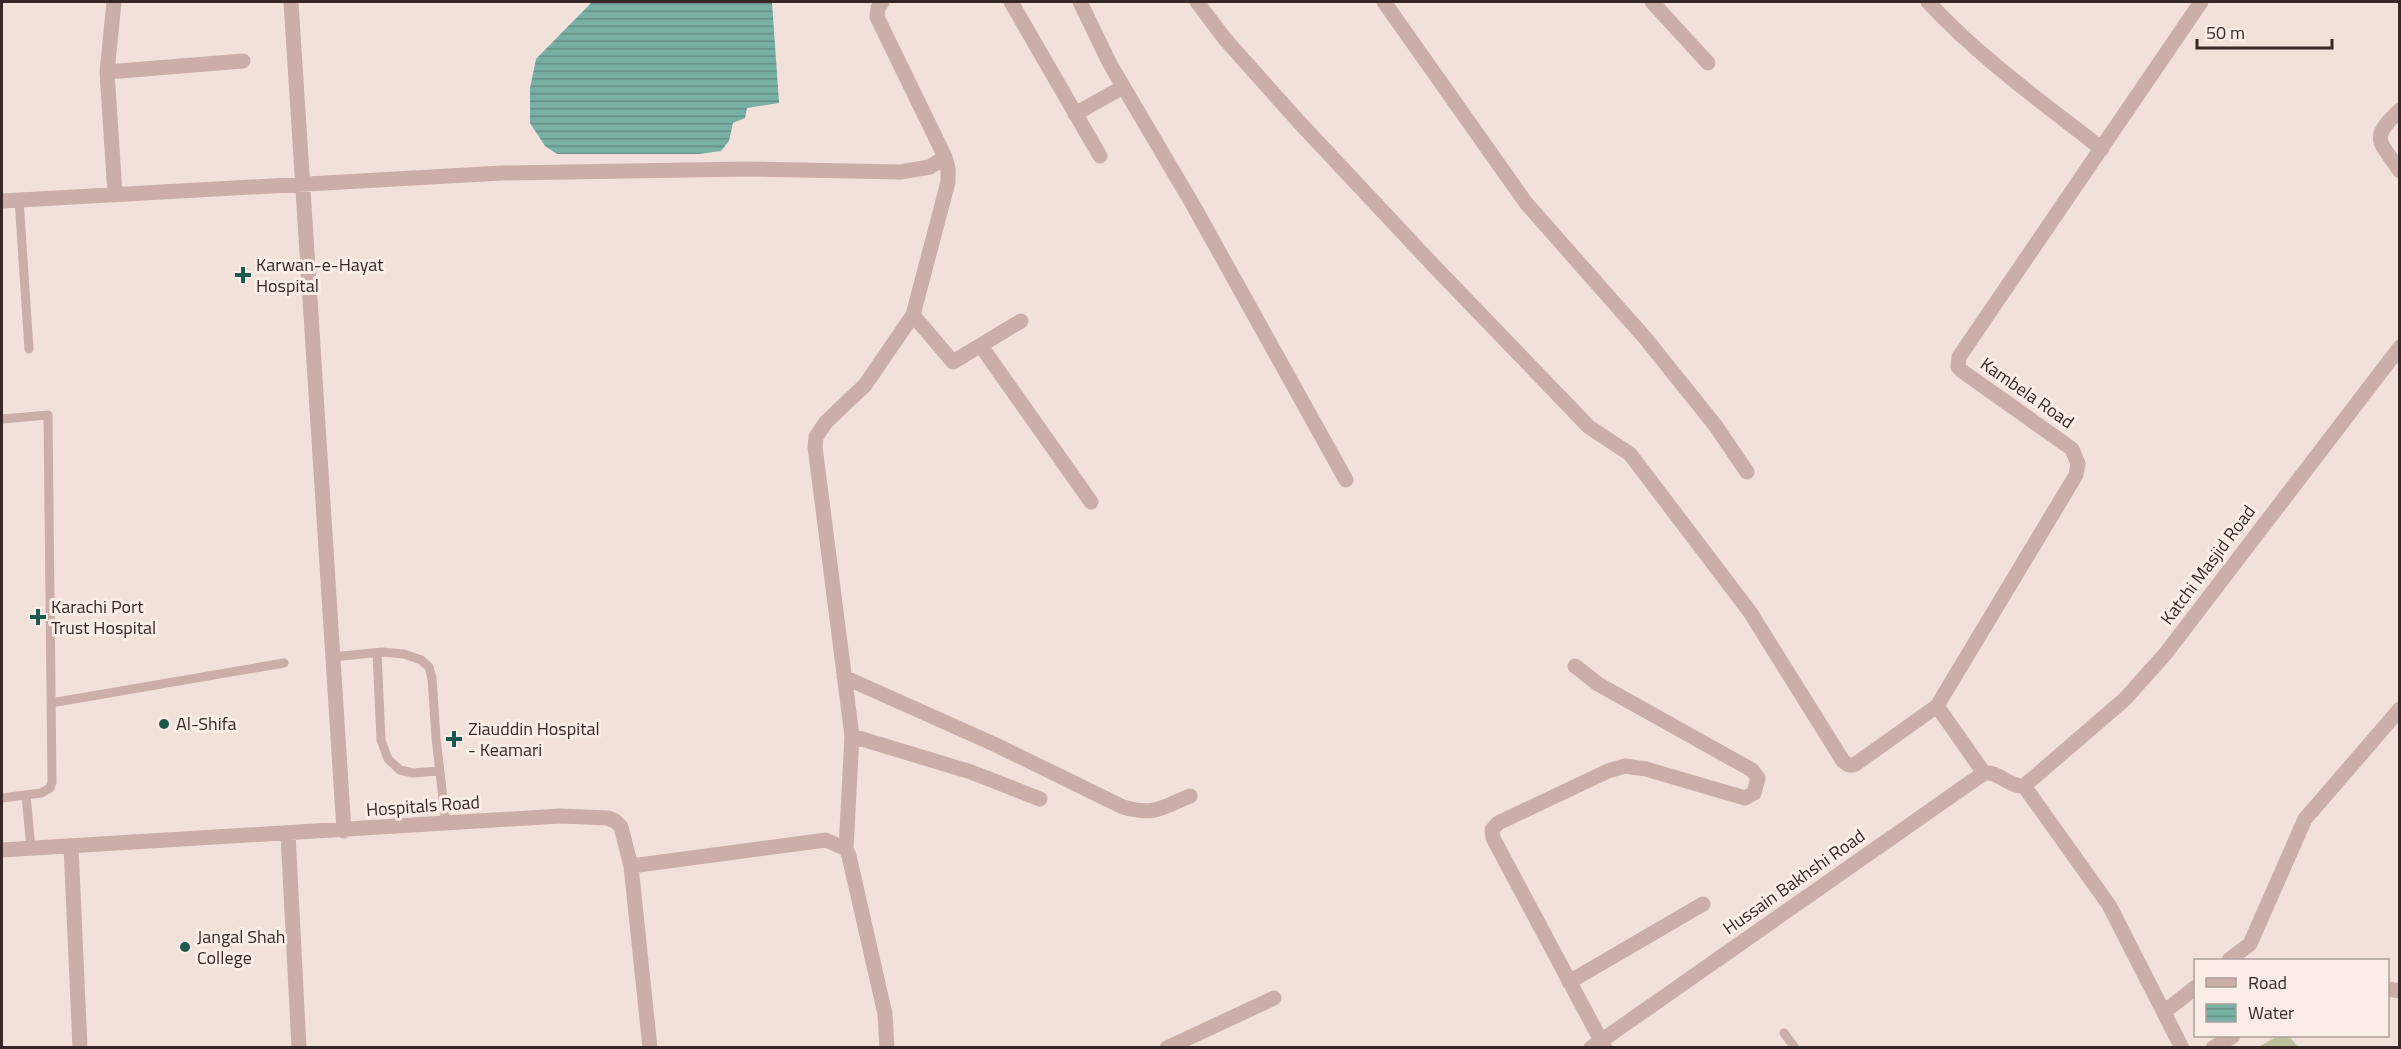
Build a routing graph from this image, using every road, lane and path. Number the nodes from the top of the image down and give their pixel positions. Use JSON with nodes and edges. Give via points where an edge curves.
{"nodes":[{"id":1,"x":114,"y":2,"type":"edge"},
{"id":2,"x":291,"y":2,"type":"edge"},
{"id":3,"x":882,"y":2,"type":"edge"},
{"id":4,"x":1011,"y":2,"type":"edge"},
{"id":5,"x":1080,"y":2,"type":"edge"},
{"id":6,"x":1197,"y":2,"type":"edge"},
{"id":7,"x":1384,"y":2,"type":"edge"},
{"id":8,"x":1652,"y":2,"type":"edge"},
{"id":9,"x":1928,"y":2,"type":"edge"},
{"id":10,"x":2201,"y":2,"type":"edge"},
{"id":11,"x":243,"y":61,"type":"dead end"},
{"id":12,"x":1708,"y":63,"type":"dead end"},
{"id":13,"x":107,"y":72,"type":"junction"},
{"id":14,"x":1123,"y":87,"type":"junction"},
{"id":15,"x":2400,"y":111,"type":"edge"},
{"id":16,"x":1075,"y":114,"type":"junction"},
{"id":17,"x":2102,"y":149,"type":"junction"},
{"id":18,"x":1100,"y":156,"type":"dead end"},
{"id":19,"x":945,"y":157,"type":"junction"},
{"id":20,"x":2400,"y":171,"type":"edge"},
{"id":21,"x":303,"y":184,"type":"junction"},
{"id":22,"x":115,"y":194,"type":"junction"},
{"id":23,"x":20,"y":200,"type":"junction"},
{"id":24,"x":2,"y":201,"type":"edge"},
{"id":25,"x":913,"y":315,"type":"junction"},
{"id":26,"x":1021,"y":321,"type":"dead end"},
{"id":27,"x":981,"y":346,"type":"junction"},
{"id":28,"x":2400,"y":346,"type":"edge"},
{"id":29,"x":29,"y":349,"type":"dead end"},
{"id":30,"x":2,"y":419,"type":"edge"},
{"id":31,"x":1748,"y":472,"type":"dead end"},
{"id":32,"x":1346,"y":480,"type":"dead end"},
{"id":33,"x":1091,"y":502,"type":"dead end"},
{"id":34,"x":377,"y":653,"type":"junction"},
{"id":35,"x":332,"y":657,"type":"junction"},
{"id":36,"x":284,"y":663,"type":"dead end"},
{"id":37,"x":1575,"y":666,"type":"dead end"},
{"id":38,"x":844,"y":677,"type":"junction"},
{"id":39,"x":51,"y":703,"type":"junction"},
{"id":40,"x":1937,"y":706,"type":"junction"},
{"id":41,"x":2400,"y":709,"type":"edge"},
{"id":42,"x":852,"y":736,"type":"junction"},
{"id":43,"x":439,"y":771,"type":"junction"},
{"id":44,"x":1984,"y":773,"type":"junction"},
{"id":45,"x":2024,"y":786,"type":"junction"},
{"id":46,"x":26,"y":795,"type":"junction"},
{"id":47,"x":1190,"y":796,"type":"dead end"},
{"id":48,"x":2,"y":798,"type":"edge"},
{"id":49,"x":1040,"y":799,"type":"dead end"},
{"id":50,"x":446,"y":824,"type":"junction"},
{"id":51,"x":344,"y":831,"type":"junction"},
{"id":52,"x":288,"y":834,"type":"junction"},
{"id":53,"x":71,"y":846,"type":"junction"},
{"id":54,"x":31,"y":849,"type":"junction"},
{"id":55,"x":846,"y":849,"type":"junction"},
{"id":56,"x":2,"y":850,"type":"edge"},
{"id":57,"x":631,"y":866,"type":"junction"},
{"id":58,"x":1703,"y":904,"type":"dead end"},
{"id":59,"x":2230,"y":959,"type":"edge"},
{"id":60,"x":1569,"y":982,"type":"junction"},
{"id":61,"x":2194,"y":989,"type":"edge"},
{"id":62,"x":1274,"y":998,"type":"dead end"},
{"id":63,"x":2164,"y":1012,"type":"junction"},
{"id":64,"x":1784,"y":1033,"type":"dead end"},
{"id":65,"x":2230,"y":1037,"type":"edge"},
{"id":66,"x":1599,"y":1045,"type":"edge"},
{"id":67,"x":80,"y":1047,"type":"edge"},
{"id":68,"x":299,"y":1047,"type":"edge"},
{"id":69,"x":650,"y":1047,"type":"edge"},
{"id":70,"x":887,"y":1047,"type":"edge"},
{"id":71,"x":1167,"y":1047,"type":"edge"},
{"id":72,"x":1795,"y":1047,"type":"edge"},
{"id":73,"x":2182,"y":1047,"type":"edge"},
{"id":74,"x":2213,"y":1047,"type":"edge"}],
"edges":[{"from":1,"to":13,"type":"street"},
{"from":2,"to":21,"type":"street"},
{"from":3,"to":19,"type":"street","via":[[877,17]]},
{"from":4,"to":16,"type":"street"},
{"from":5,"to":14,"type":"street"},
{"from":6,"to":40,"type":"street","via":[[1299,122],[1434,266],[1589,427],[1630,454],[1750,612],[1847,764],[1854,765]]},
{"from":7,"to":31,"type":"street","via":[[1526,203],[1646,339]]},
{"from":8,"to":12,"type":"street"},
{"from":9,"to":17,"type":"street","via":[[2004,73]]},
{"from":10,"to":17,"type":"street","name":"Kambela Road"},
{"from":11,"to":13,"type":"street"},
{"from":13,"to":22,"type":"street"},
{"from":14,"to":16,"type":"street"},
{"from":14,"to":32,"type":"street"},
{"from":15,"to":20,"type":"street","via":[[2379,133],[2381,143]]},
{"from":16,"to":18,"type":"street"},
{"from":17,"to":40,"type":"street","name":"Kambela Road","via":[[1959,357],[1958,367],[1962,371],[2073,449],[2078,464],[2076,475]]},
{"from":19,"to":21,"type":"street","via":[[930,166],[900,172],[502,173]]},
{"from":19,"to":25,"type":"street","via":[[948,182]]},
{"from":21,"to":22,"type":"street"},
{"from":21,"to":35,"type":"street"},
{"from":22,"to":23,"type":"street"},
{"from":23,"to":24,"type":"street"},
{"from":23,"to":29,"type":"lane"},
{"from":25,"to":27,"type":"street","via":[[953,362]]},
{"from":25,"to":38,"type":"street","via":[[865,385],[826,422],[816,437]]},
{"from":26,"to":27,"type":"street"},
{"from":27,"to":33,"type":"street"},
{"from":28,"to":45,"type":"street","name":"Katchi Masjid Road","via":[[2142,681]]},
{"from":30,"to":39,"type":"lane","via":[[48,416]]},
{"from":34,"to":35,"type":"lane"},
{"from":34,"to":43,"type":"lane","via":[[404,654],[429,667]]},
{"from":34,"to":43,"type":"lane","via":[[381,740],[388,759],[400,770],[412,773]]},
{"from":35,"to":51,"type":"street"},
{"from":36,"to":39,"type":"lane"},
{"from":37,"to":60,"type":"street","via":[[1598,684],[1752,770],[1758,778],[1754,794],[1745,798],[1625,766],[1497,824],[1492,830],[1493,838]]},
{"from":38,"to":42,"type":"street"},
{"from":38,"to":47,"type":"street","via":[[1123,807],[1153,812]]},
{"from":39,"to":46,"type":"lane","via":[[52,782],[46,792]]},
{"from":40,"to":44,"type":"street"},
{"from":41,"to":59,"type":"street","via":[[2305,819],[2250,944]]},
{"from":42,"to":49,"type":"street","via":[[970,772]]},
{"from":42,"to":55,"type":"street"},
{"from":43,"to":50,"type":"lane"},
{"from":44,"to":45,"type":"street"},
{"from":44,"to":66,"type":"street","name":"Hussain Bakhshi Road"},
{"from":45,"to":63,"type":"street","via":[[2109,905]]},
{"from":46,"to":48,"type":"lane"},
{"from":46,"to":54,"type":"lane"},
{"from":50,"to":51,"type":"street","name":"Hospitals Road"},
{"from":50,"to":57,"type":"street","name":"Hospitals Road","via":[[561,816],[608,818],[621,827]]},
{"from":51,"to":52,"type":"street","name":"Hospitals Road"},
{"from":52,"to":53,"type":"street","name":"Hospitals Road"},
{"from":52,"to":68,"type":"street"},
{"from":53,"to":54,"type":"street","name":"Hospitals Road"},
{"from":53,"to":67,"type":"street"},
{"from":54,"to":56,"type":"street","name":"Hospitals Road"},
{"from":55,"to":57,"type":"street","via":[[826,840]]},
{"from":55,"to":70,"type":"street","via":[[885,1014]]},
{"from":57,"to":69,"type":"street","name":"Hospitals Road"},
{"from":58,"to":60,"type":"street"},
{"from":60,"to":66,"type":"street"},
{"from":61,"to":63,"type":"street"},
{"from":62,"to":71,"type":"street"},
{"from":63,"to":73,"type":"street"},
{"from":64,"to":72,"type":"lane"},
{"from":65,"to":74,"type":"street"}]}
